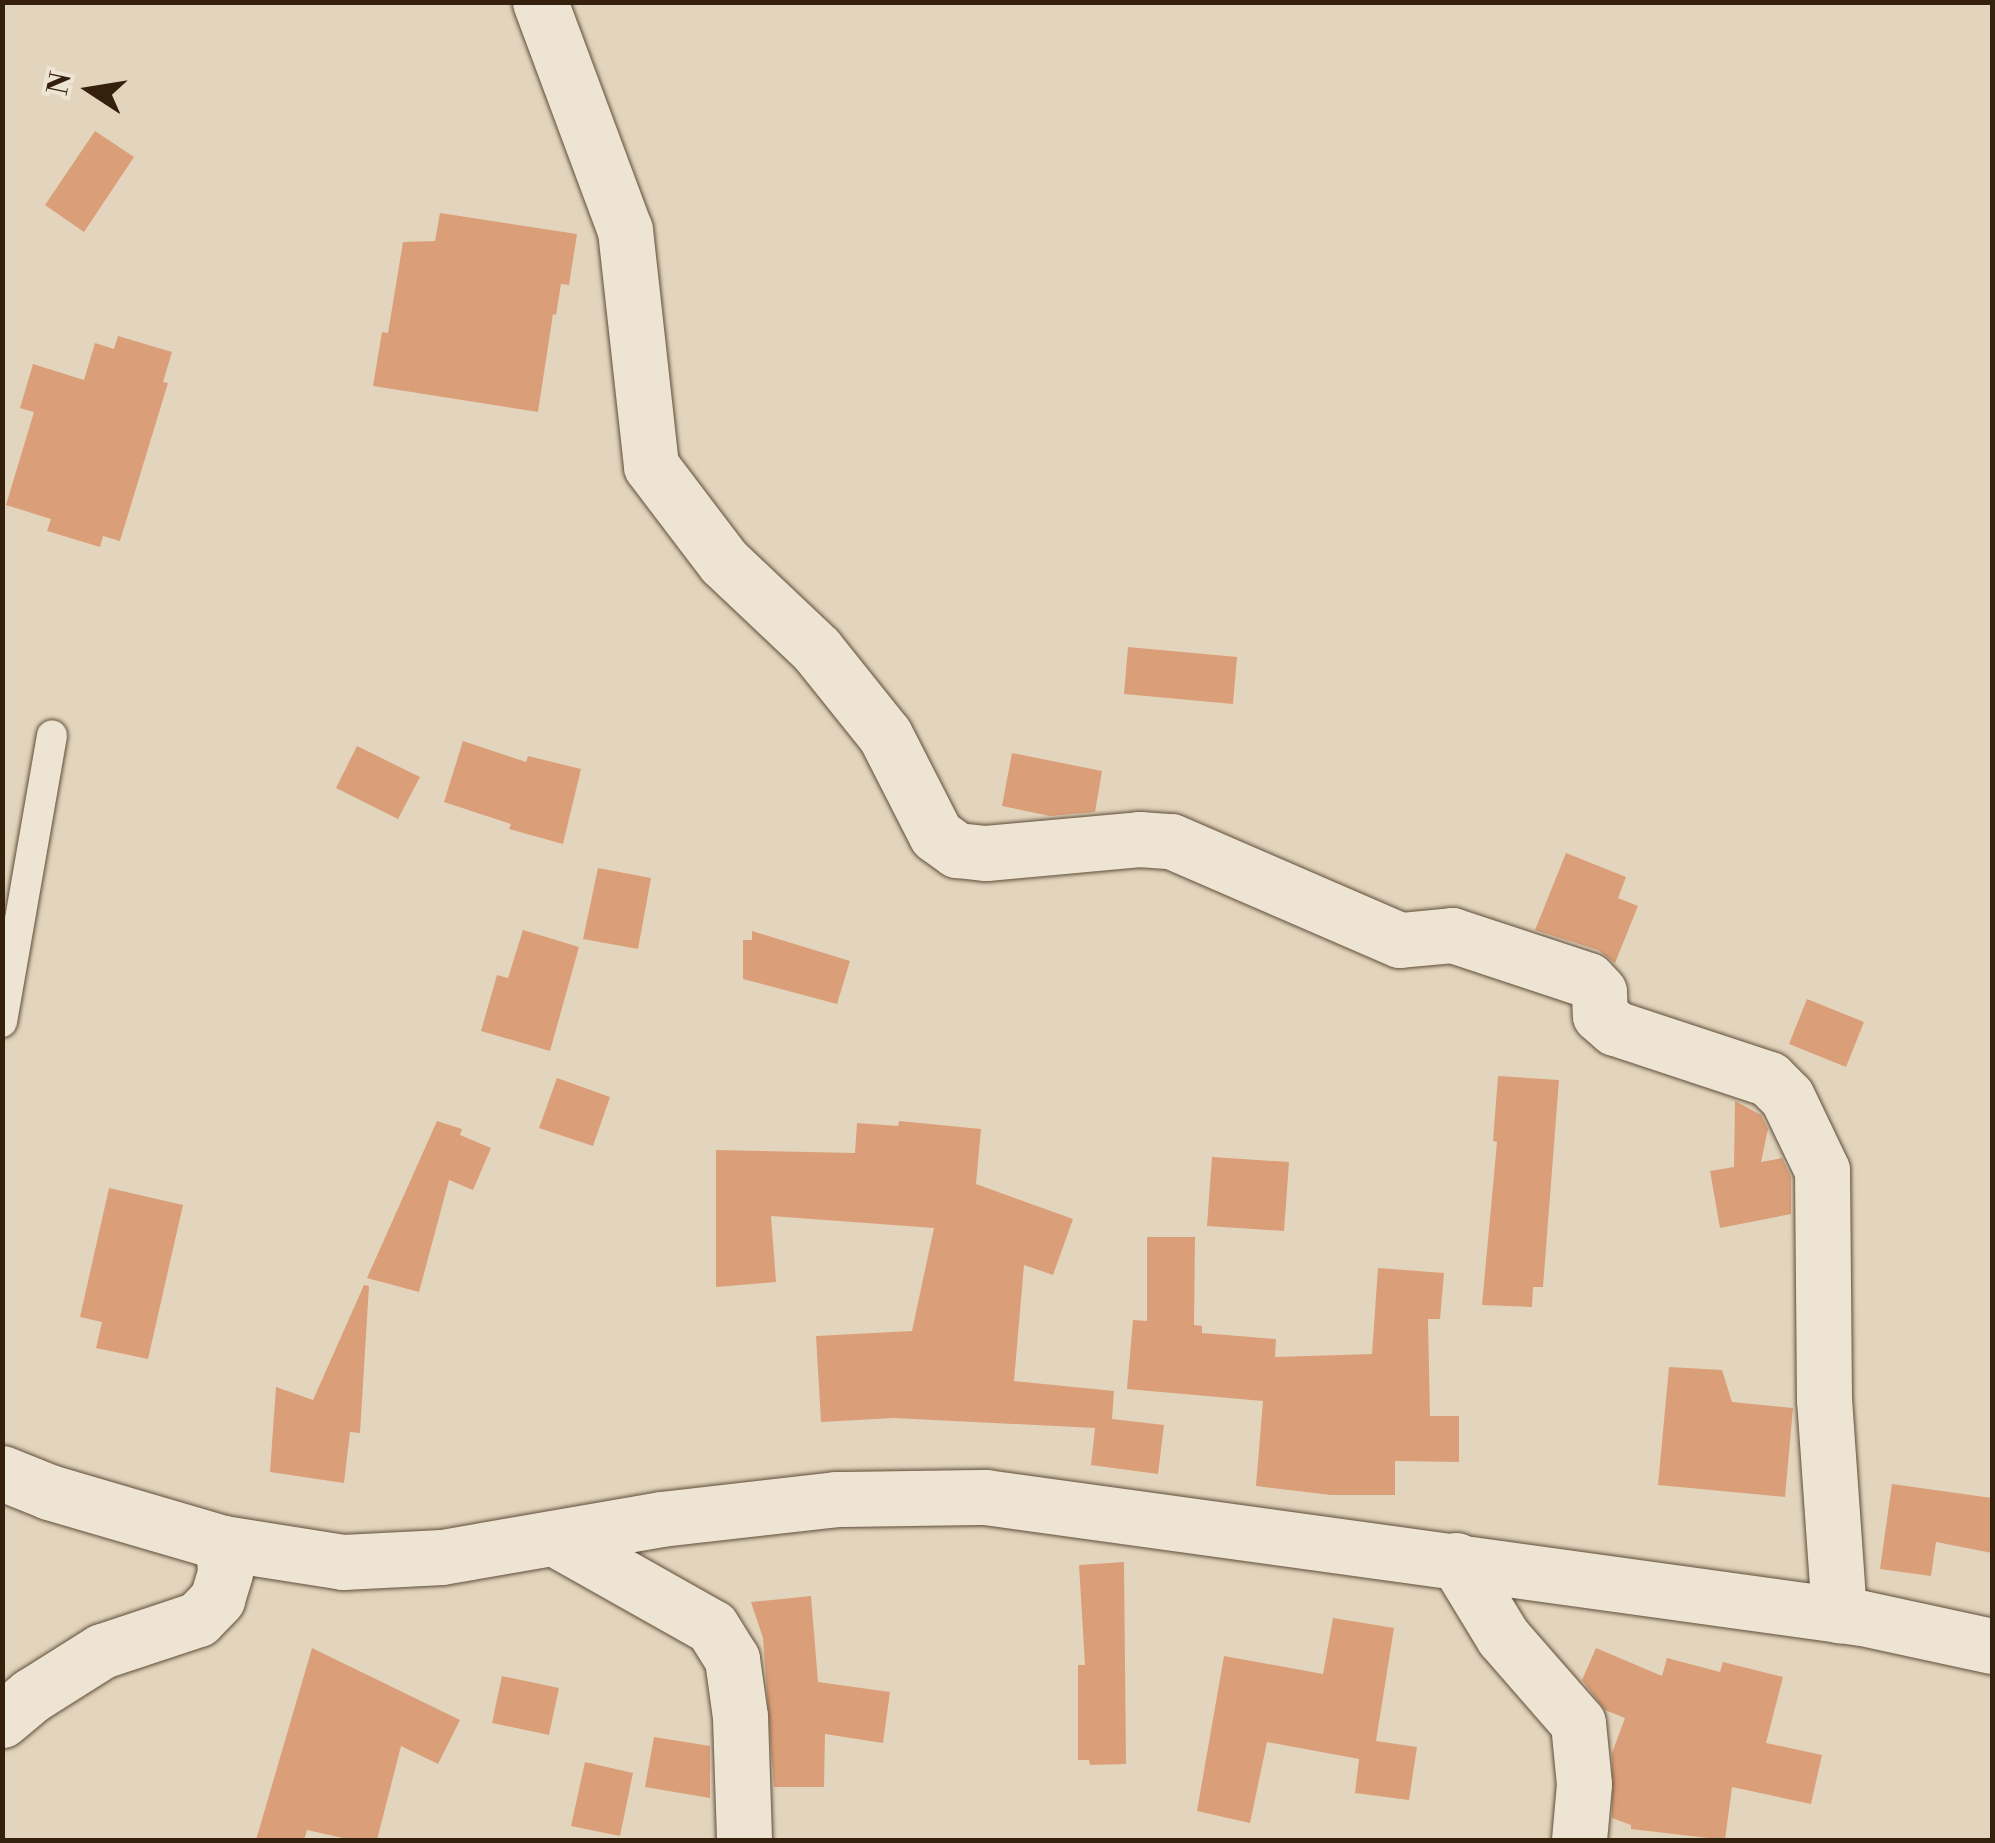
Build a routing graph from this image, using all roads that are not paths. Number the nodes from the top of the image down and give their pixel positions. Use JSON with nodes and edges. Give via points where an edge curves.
{"nodes":[{"id":1,"x":540,"y":2,"type":"edge"},
{"id":2,"x":52,"y":735,"type":"dead end"},
{"id":3,"x":2,"y":1022,"type":"edge"},
{"id":4,"x":2,"y":1473,"type":"edge"},
{"id":5,"x":554,"y":1538,"type":"junction"},
{"id":6,"x":223,"y":1544,"type":"junction"},
{"id":7,"x":1456,"y":1560,"type":"junction"},
{"id":8,"x":1839,"y":1615,"type":"junction"},
{"id":9,"x":1992,"y":1646,"type":"edge"},
{"id":10,"x":2,"y":1720,"type":"edge"},
{"id":11,"x":744,"y":1840,"type":"edge"},
{"id":12,"x":1579,"y":1840,"type":"edge"}],
"edges":[{"from":1,"to":8,"type":"street","via":[[625,230],[651,466],[724,562],[816,649],[885,735],[936,835],[957,850],[986,854],[1171,842],[1400,940],[1452,936],[1588,980],[1599,992],[1600,1014],[1614,1028],[1770,1079],[1787,1097],[1822,1170],[1824,1380]]},
{"from":2,"to":3,"type":"lane"},
{"from":4,"to":6,"type":"street"},
{"from":5,"to":6,"type":"street","via":[[442,1557],[343,1562]]},
{"from":5,"to":7,"type":"street","via":[[836,1498],[986,1497]]},
{"from":5,"to":11,"type":"street","via":[[712,1628],[732,1659]]},
{"from":6,"to":10,"type":"street","via":[[217,1599],[198,1619],[102,1651]]},
{"from":7,"to":8,"type":"street"},
{"from":7,"to":12,"type":"street","via":[[1502,1638],[1578,1723],[1584,1784]]},
{"from":8,"to":9,"type":"street"}]}
